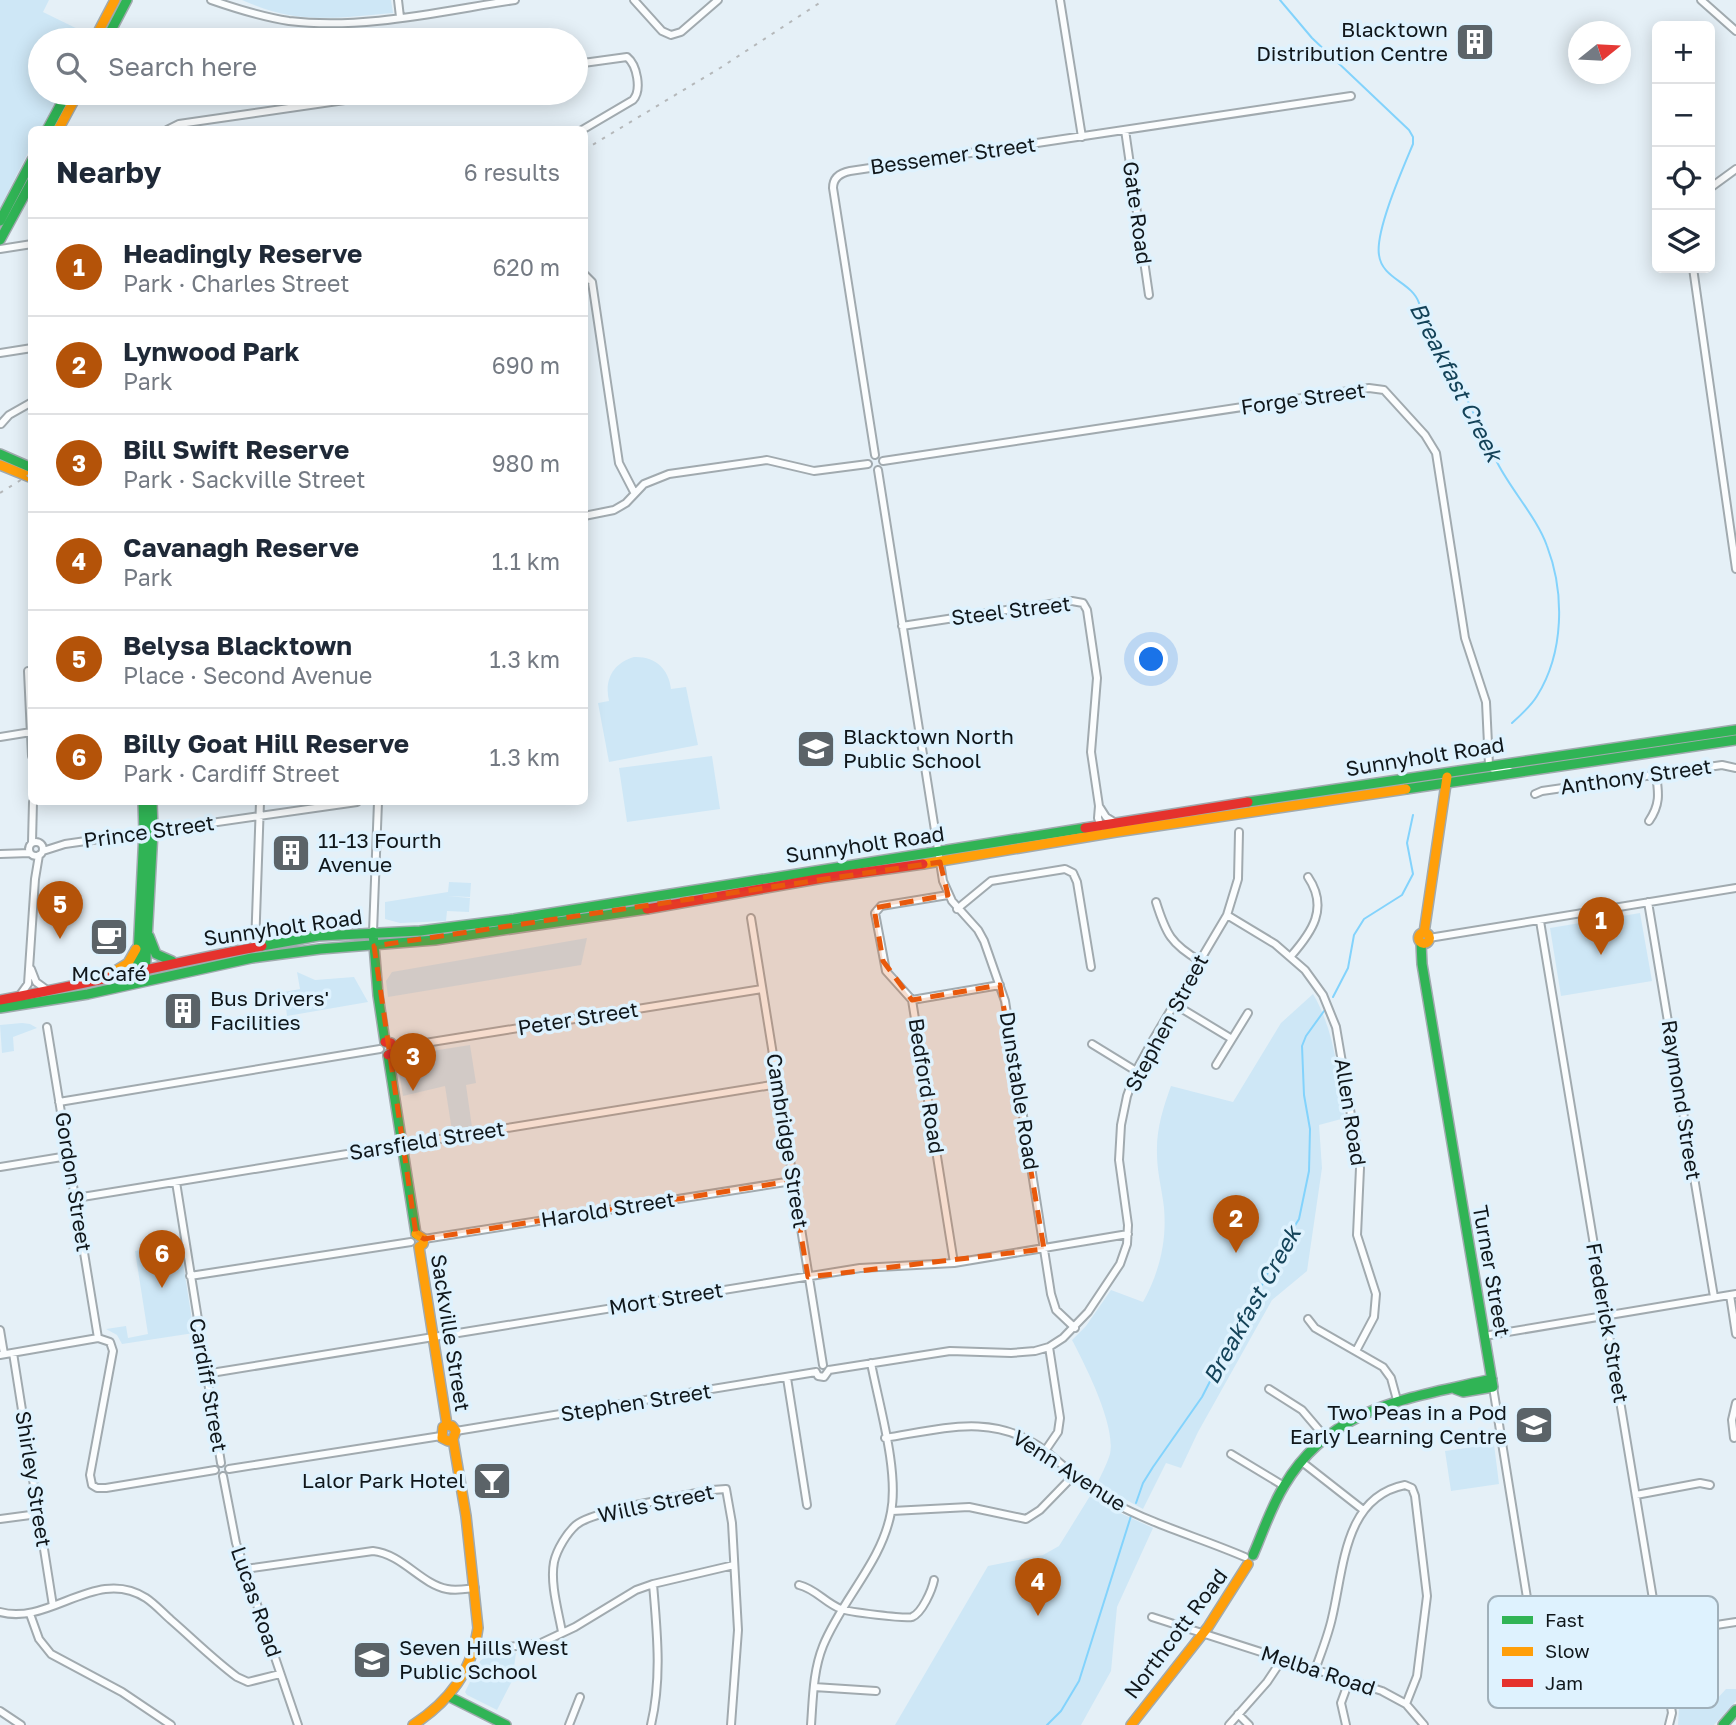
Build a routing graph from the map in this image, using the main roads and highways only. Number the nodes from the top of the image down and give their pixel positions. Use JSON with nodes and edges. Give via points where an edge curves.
{"nodes":[{"id":1,"x":115,"y":0,"type":"edge"},
{"id":2,"x":127,"y":0,"type":"edge"},
{"id":3,"x":100,"y":28,"type":"edge"},
{"id":4,"x":112,"y":28,"type":"edge"},
{"id":5,"x":60,"y":105,"type":"edge"},
{"id":6,"x":72,"y":105,"type":"edge"},
{"id":7,"x":49,"y":126,"type":"edge"},
{"id":8,"x":60,"y":126,"type":"edge"},
{"id":9,"x":28,"y":168,"type":"edge"},
{"id":10,"x":28,"y":188,"type":"edge"},
{"id":11,"x":0,"y":221,"type":"edge"},
{"id":12,"x":0,"y":240,"type":"edge"},
{"id":13,"x":0,"y":454,"type":"edge"},
{"id":14,"x":0,"y":465,"type":"edge"},
{"id":15,"x":28,"y":466,"type":"edge"},
{"id":16,"x":28,"y":476,"type":"edge"},
{"id":17,"x":1736,"y":730,"type":"edge"},
{"id":18,"x":1736,"y":740,"type":"edge"},
{"id":19,"x":1447,"y":772,"type":"junction"},
{"id":20,"x":1447,"y":783,"type":"junction"},
{"id":21,"x":144,"y":805,"type":"edge"},
{"id":22,"x":152,"y":805,"type":"edge"},
{"id":23,"x":1115,"y":827,"type":"junction"},
{"id":24,"x":149,"y":832,"type":"junction"},
{"id":25,"x":939,"y":857,"type":"junction"},
{"id":26,"x":146,"y":926,"type":"junction"},
{"id":27,"x":373,"y":932,"type":"junction"},
{"id":28,"x":138,"y":944,"type":"junction"},
{"id":29,"x":374,"y":946,"type":"junction"},
{"id":30,"x":176,"y":962,"type":"junction"},
{"id":31,"x":140,"y":970,"type":"junction"},
{"id":32,"x":142,"y":982,"type":"junction"},
{"id":33,"x":84,"y":985,"type":"junction"},
{"id":34,"x":0,"y":1000,"type":"edge"},
{"id":35,"x":0,"y":1008,"type":"edge"},
{"id":36,"x":1492,"y":1383,"type":"joint"},
{"id":37,"x":450,"y":1697,"type":"junction"},
{"id":38,"x":1736,"y":1710,"type":"edge"},
{"id":39,"x":413,"y":1725,"type":"edge"},
{"id":40,"x":506,"y":1725,"type":"edge"},
{"id":41,"x":1131,"y":1725,"type":"edge"},
{"id":42,"x":1723,"y":1725,"type":"edge"}],
"edges":[{"from":1,"to":3,"type":"main road"},
{"from":2,"to":4,"type":"main road"},
{"from":5,"to":7,"type":"main road"},
{"from":6,"to":8,"type":"main road"},
{"from":9,"to":11,"type":"main road"},
{"from":10,"to":12,"type":"main road"},
{"from":13,"to":15,"type":"main road"},
{"from":14,"to":16,"type":"main road"},
{"from":17,"to":19,"type":"main road","name":"Sunnyholt Road"},
{"from":18,"to":20,"type":"main road","name":"Sunnyholt Road"},
{"from":19,"to":20,"type":"main road","name":"Turner Street"},
{"from":19,"to":23,"type":"main road","name":"Sunnyholt Road"},
{"from":20,"to":23,"type":"main road","name":"Sunnyholt Road"},
{"from":20,"to":36,"type":"main road","name":"Turner Street","via":[[1422,964]]},
{"from":21,"to":24,"type":"main road"},
{"from":22,"to":24,"type":"main road"},
{"from":23,"to":25,"type":"main road","name":"Sunnyholt Road"},
{"from":23,"to":25,"type":"main road","name":"Sunnyholt Road","via":[[1100,826]]},
{"from":24,"to":26,"type":"main road"},
{"from":24,"to":28,"type":"main road"},
{"from":25,"to":27,"type":"main road","name":"Sunnyholt Road","via":[[821,869],[514,919]]},
{"from":25,"to":29,"type":"main road","name":"Sunnyholt Road","via":[[705,900]]},
{"from":26,"to":30,"type":"main road","via":[[154,953]]},
{"from":26,"to":31,"type":"main road"},
{"from":27,"to":29,"type":"main road","name":"Sackville Street"},
{"from":27,"to":30,"type":"main road","name":"Sunnyholt Road","via":[[318,936]]},
{"from":28,"to":31,"type":"main road"},
{"from":28,"to":33,"type":"main road","via":[[125,965]]},
{"from":29,"to":32,"type":"main road","name":"Sunnyholt Road","via":[[253,958]]},
{"from":29,"to":37,"type":"main road","name":"Sackville Street","via":[[475,1588],[478,1620],[474,1649]]},
{"from":30,"to":31,"type":"main road","name":"Sunnyholt Road"},
{"from":31,"to":32,"type":"main road"},
{"from":31,"to":33,"type":"main road","name":"Sunnyholt Road"},
{"from":32,"to":35,"type":"main road","name":"Sunnyholt Road"},
{"from":33,"to":34,"type":"main road","name":"Sunnyholt Road"},
{"from":36,"to":41,"type":"main road","name":"Northcott Road","via":[[1462,1384],[1397,1400],[1363,1413],[1325,1437],[1284,1486],[1233,1593]]},
{"from":37,"to":39,"type":"main road","name":"Sackville Street"},
{"from":37,"to":40,"type":"main road"},
{"from":38,"to":42,"type":"main road"}]}
